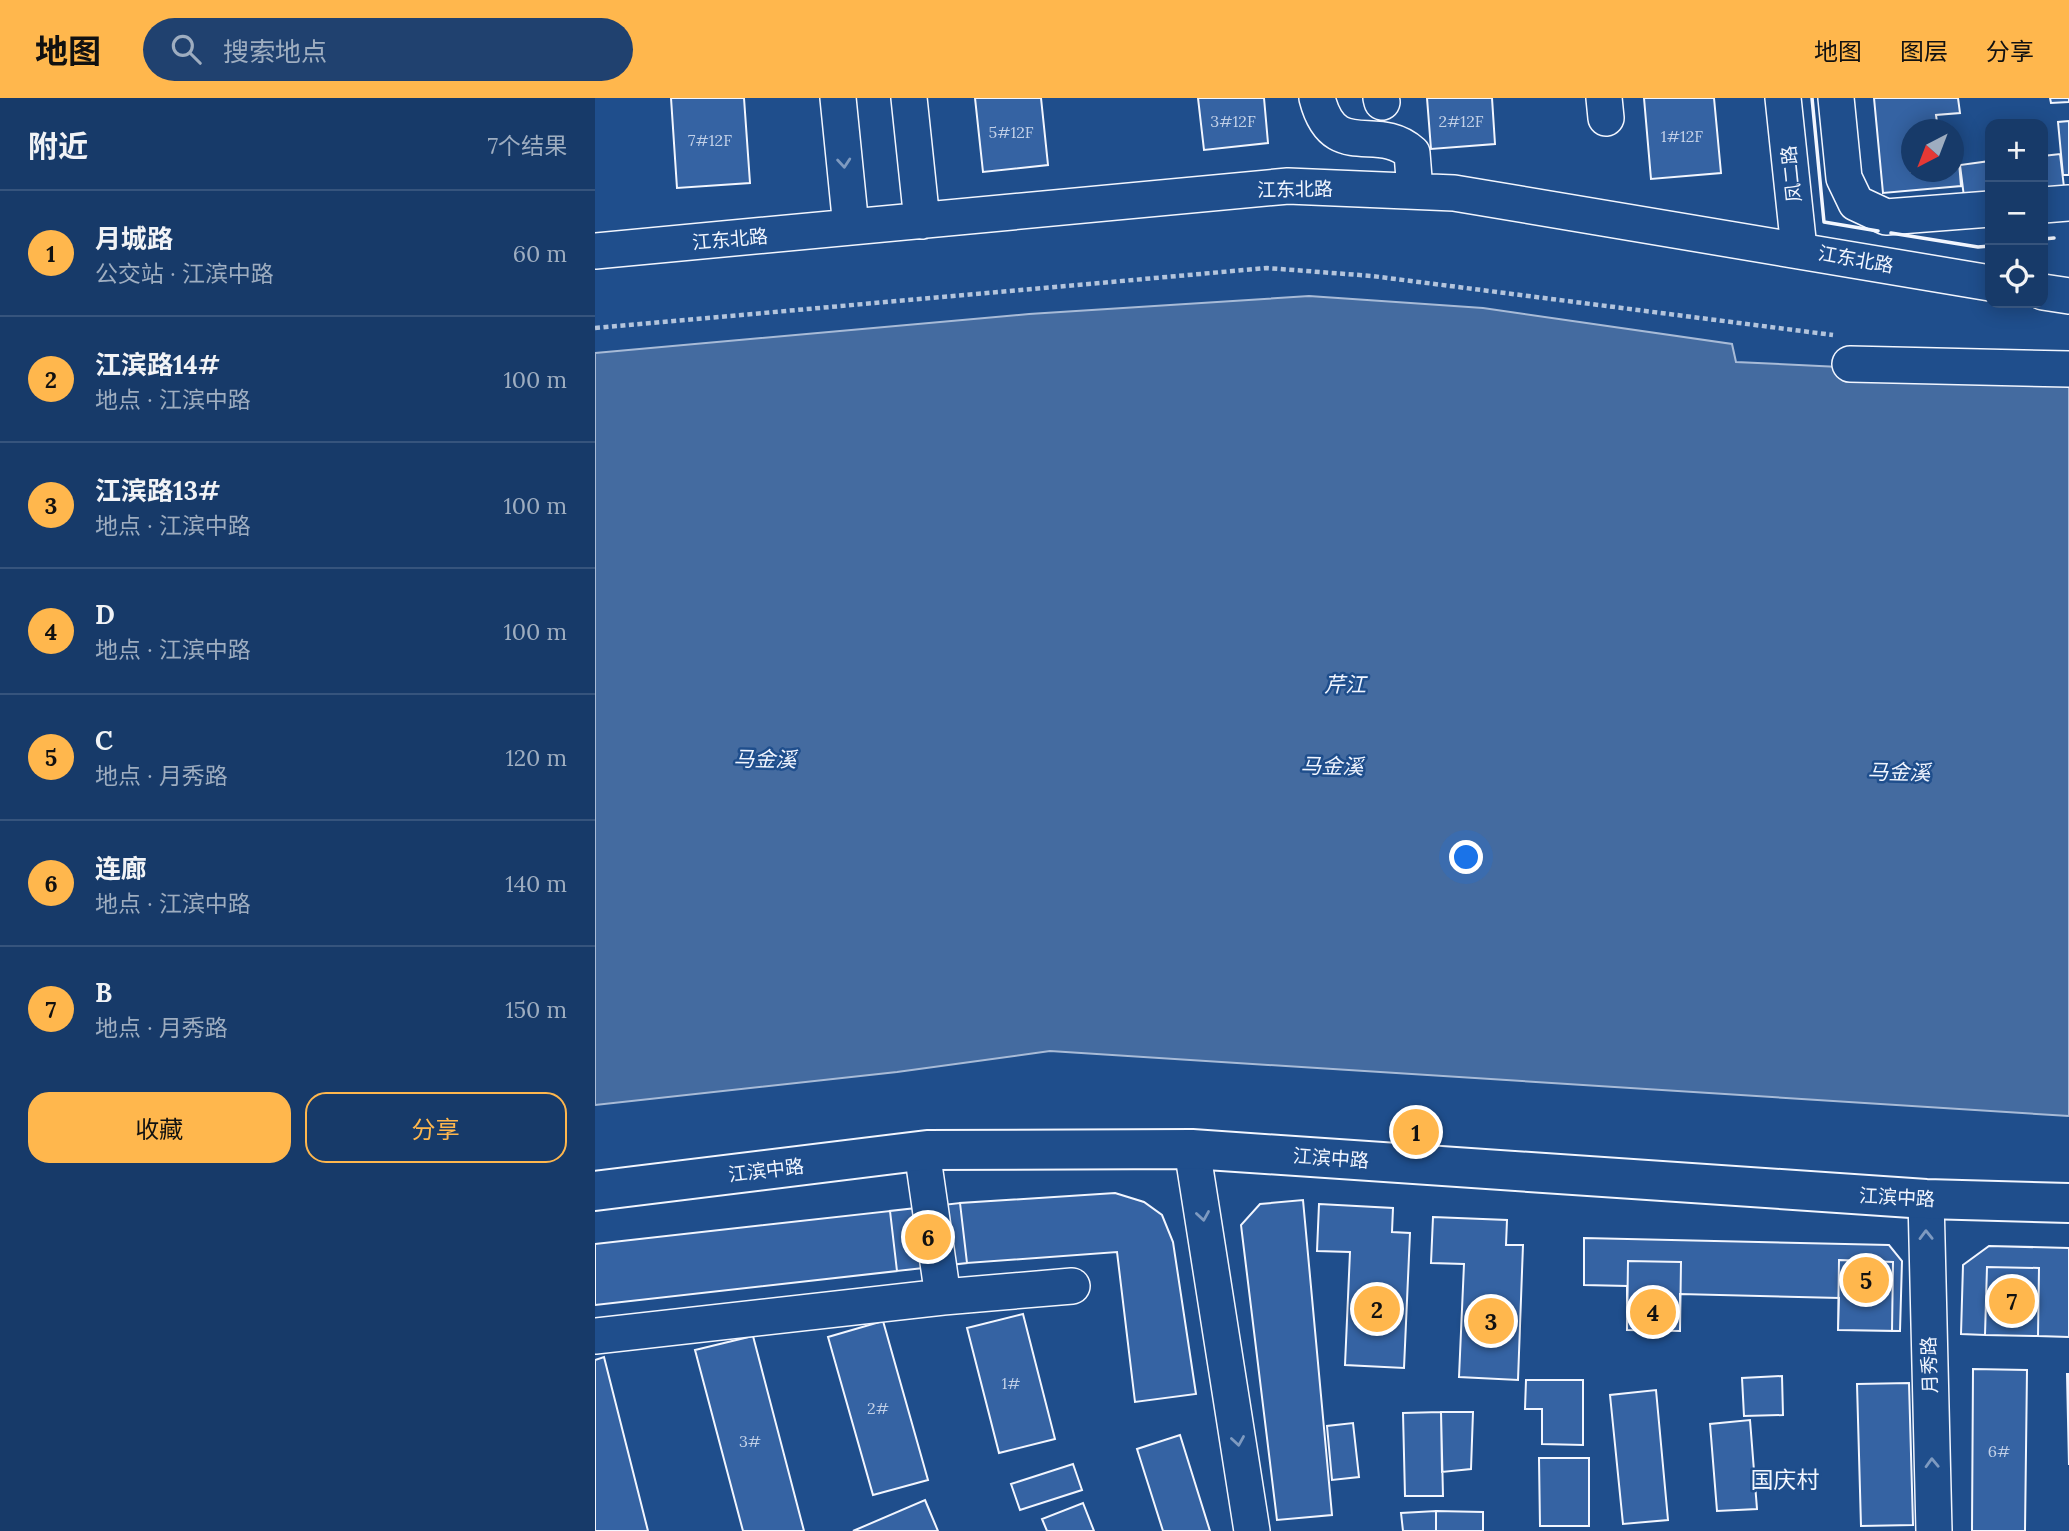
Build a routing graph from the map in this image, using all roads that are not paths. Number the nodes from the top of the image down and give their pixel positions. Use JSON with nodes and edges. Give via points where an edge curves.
{"nodes":[{"id":1,"x":838,"y":98,"type":"edge"},
{"id":2,"x":909,"y":98,"type":"edge"},
{"id":3,"x":1317,"y":98,"type":"edge"},
{"id":4,"x":1783,"y":98,"type":"edge"},
{"id":5,"x":1836,"y":98,"type":"edge"},
{"id":6,"x":1415,"y":191,"type":"junction"},
{"id":7,"x":2069,"y":203,"type":"edge"},
{"id":8,"x":2048,"y":205,"type":"edge"},
{"id":9,"x":1985,"y":209,"type":"edge"},
{"id":10,"x":922,"y":221,"type":"junction"},
{"id":11,"x":851,"y":227,"type":"junction"},
{"id":12,"x":1800,"y":249,"type":"junction"},
{"id":13,"x":595,"y":251,"type":"edge"},
{"id":14,"x":1985,"y":281,"type":"edge"},
{"id":15,"x":2048,"y":293,"type":"edge"},
{"id":16,"x":2069,"y":296,"type":"edge"},
{"id":17,"x":1844,"y":349,"type":"road end"},
{"id":18,"x":2069,"y":369,"type":"edge"},
{"id":19,"x":1192,"y":1149,"type":"junction"},
{"id":20,"x":922,"y":1151,"type":"junction"},
{"id":21,"x":595,"y":1191,"type":"edge"},
{"id":22,"x":1926,"y":1199,"type":"junction"},
{"id":23,"x":2069,"y":1203,"type":"edge"},
{"id":24,"x":1072,"y":1286,"type":"dead end"},
{"id":25,"x":943,"y":1297,"type":"junction"},
{"id":26,"x":595,"y":1336,"type":"edge"},
{"id":27,"x":1251,"y":1531,"type":"edge"},
{"id":28,"x":1934,"y":1531,"type":"edge"}],
"edges":[{"from":1,"to":11,"type":"street","one_way":true},
{"from":2,"to":10,"type":"street"},
{"from":3,"to":6,"type":"street","via":[[1326,123],[1340,134],[1365,141],[1390,139],[1412,153]]},
{"from":4,"to":12,"type":"street","name":"凤二路"},
{"from":5,"to":9,"type":"street","via":[[1844,178],[1856,203],[1886,217]]},
{"from":6,"to":10,"type":"street","name":"江东北路","via":[[1288,186]]},
{"from":6,"to":12,"type":"street","name":"江东北路","via":[[1454,193]]},
{"from":7,"to":8,"type":"street"},
{"from":10,"to":11,"type":"street","name":"江东北路"},
{"from":11,"to":13,"type":"street","name":"江东北路"},
{"from":12,"to":14,"type":"street","name":"江东北路"},
{"from":15,"to":16,"type":"street"},
{"from":17,"to":18,"type":"street"},
{"from":19,"to":20,"type":"main road","name":"江滨中路"},
{"from":19,"to":22,"type":"main road","name":"江滨中路"},
{"from":19,"to":27,"type":"street","one_way":true},
{"from":20,"to":21,"type":"main road","name":"江滨中路"},
{"from":20,"to":25,"type":"street"},
{"from":22,"to":23,"type":"main road","name":"江滨中路"},
{"from":28,"to":22,"type":"street","name":"月秀路","one_way":true},
{"from":24,"to":25,"type":"street"},
{"from":25,"to":26,"type":"street"}]}
